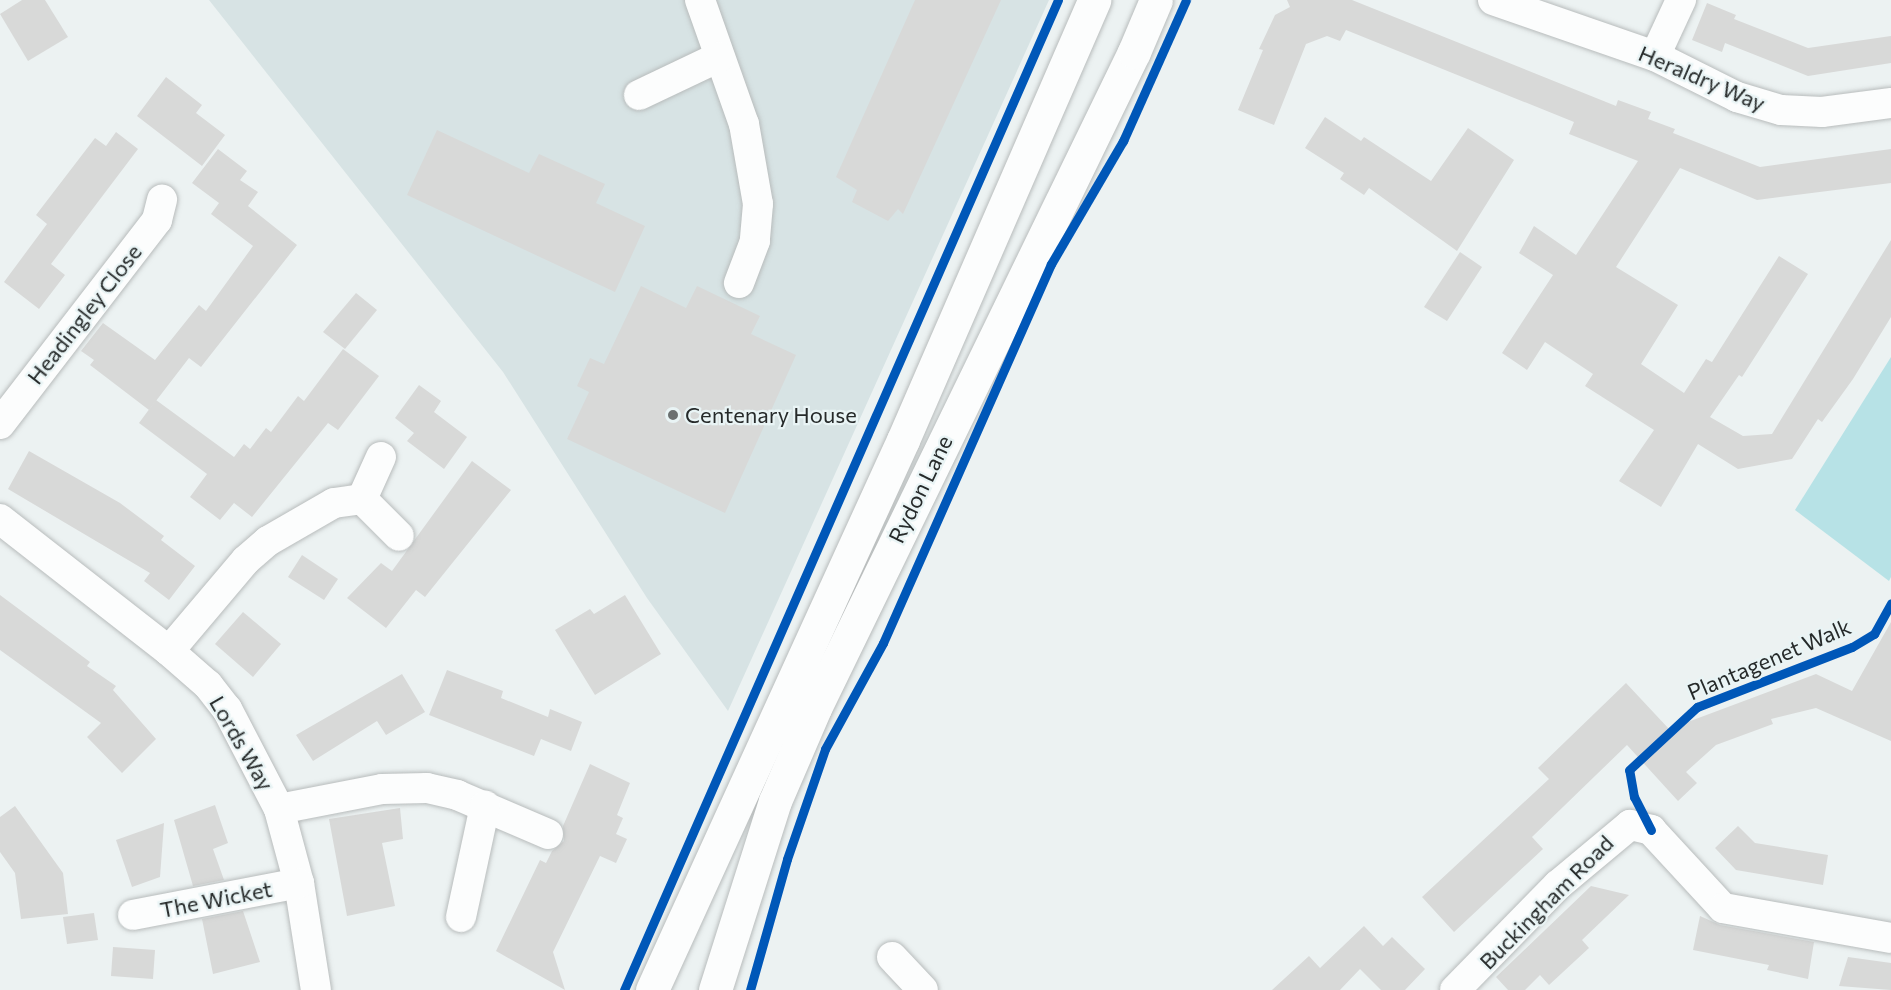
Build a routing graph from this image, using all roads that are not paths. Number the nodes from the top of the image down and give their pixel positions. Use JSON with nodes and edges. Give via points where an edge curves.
{"nodes":[{"id":1,"x":699,"y":0,"type":"edge"},
{"id":2,"x":1094,"y":0,"type":"edge"},
{"id":3,"x":1156,"y":0,"type":"edge"},
{"id":4,"x":1681,"y":0,"type":"edge"},
{"id":5,"x":1505,"y":3,"type":"edge"},
{"id":6,"x":719,"y":57,"type":"junction"},
{"id":7,"x":1655,"y":57,"type":"junction"},
{"id":8,"x":639,"y":95,"type":"dead end"},
{"id":9,"x":1891,"y":103,"type":"edge"},
{"id":10,"x":162,"y":200,"type":"dead end"},
{"id":11,"x":739,"y":283,"type":"dead end"},
{"id":12,"x":0,"y":424,"type":"edge"},
{"id":13,"x":381,"y":457,"type":"dead end"},
{"id":14,"x":362,"y":499,"type":"junction"},
{"id":15,"x":0,"y":519,"type":"edge"},
{"id":16,"x":399,"y":536,"type":"dead end"},
{"id":17,"x":169,"y":651,"type":"junction"},
{"id":18,"x":485,"y":806,"type":"junction"},
{"id":19,"x":279,"y":809,"type":"junction"},
{"id":20,"x":548,"y":834,"type":"dead end"},
{"id":21,"x":299,"y":883,"type":"junction"},
{"id":22,"x":133,"y":915,"type":"dead end"},
{"id":23,"x":461,"y":917,"type":"dead end"},
{"id":24,"x":1891,"y":938,"type":"edge"},
{"id":25,"x":892,"y":957,"type":"dead end"},
{"id":26,"x":316,"y":990,"type":"edge"},
{"id":27,"x":652,"y":990,"type":"edge"},
{"id":28,"x":715,"y":990,"type":"edge"},
{"id":29,"x":923,"y":990,"type":"edge"},
{"id":30,"x":1455,"y":990,"type":"edge"}],
"edges":[{"from":1,"to":6,"type":"street"},
{"from":2,"to":27,"type":"main road","name":"Rydon Lane","via":[[903,440]]},
{"from":3,"to":28,"type":"main road","name":"Rydon Lane","via":[[815,708],[775,801]]},
{"from":4,"to":7,"type":"street"},
{"from":5,"to":7,"type":"street","name":"Heraldry Way"},
{"from":6,"to":8,"type":"street"},
{"from":6,"to":11,"type":"street","via":[[744,124],[758,204],[755,241]]},
{"from":7,"to":9,"type":"street","name":"Heraldry Way","via":[[1737,97],[1781,110],[1822,112]]},
{"from":10,"to":12,"type":"street","name":"Headingley Close","via":[[157,220]]},
{"from":13,"to":14,"type":"street"},
{"from":14,"to":16,"type":"street"},
{"from":14,"to":17,"type":"street","via":[[334,503],[268,541],[246,560]]},
{"from":15,"to":17,"type":"street","name":"Lords Way"},
{"from":17,"to":19,"type":"street","name":"Lords Way","via":[[227,709]]},
{"from":18,"to":19,"type":"street","via":[[457,795],[407,787]]},
{"from":18,"to":20,"type":"street"},
{"from":18,"to":23,"type":"street"},
{"from":19,"to":21,"type":"street","name":"Lords Way"},
{"from":21,"to":22,"type":"street","name":"The Wicket"},
{"from":21,"to":26,"type":"street","name":"Lords Way"},
{"from":24,"to":30,"type":"street","name":"Buckingham Road","via":[[1723,908],[1650,830],[1630,825],[1558,885]]},
{"from":25,"to":29,"type":"street"}]}
